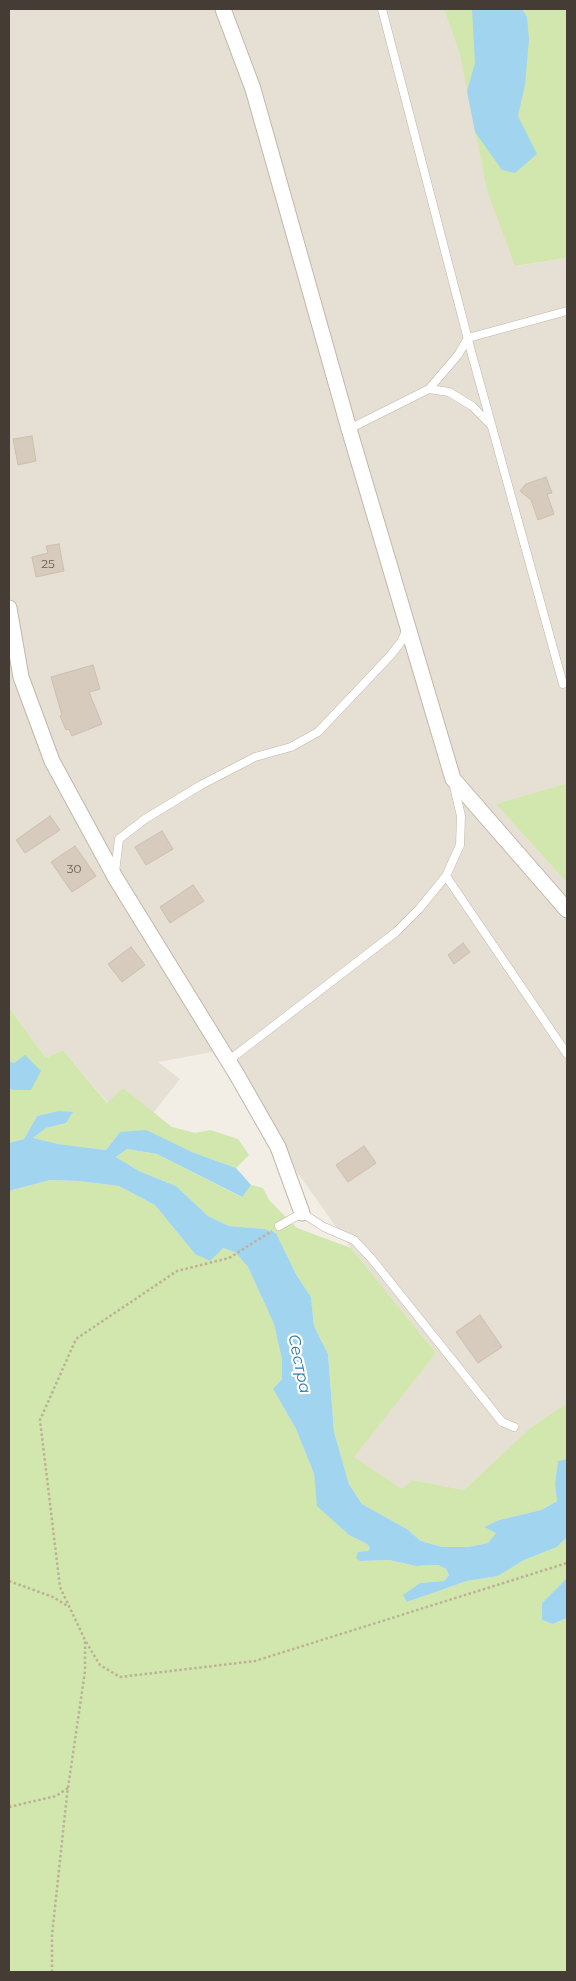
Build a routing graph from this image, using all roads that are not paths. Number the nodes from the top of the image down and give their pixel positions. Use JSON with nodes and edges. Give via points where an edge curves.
{"nodes":[{"id":1,"x":223,"y":9,"type":"edge"},
{"id":2,"x":382,"y":9,"type":"edge"},
{"id":3,"x":567,"y":312,"type":"edge"},
{"id":4,"x":468,"y":338,"type":"junction"},
{"id":5,"x":428,"y":389,"type":"junction"},
{"id":6,"x":492,"y":426,"type":"junction"},
{"id":7,"x":349,"y":429,"type":"junction"},
{"id":8,"x":9,"y":608,"type":"edge"},
{"id":9,"x":407,"y":628,"type":"junction"},
{"id":10,"x":563,"y":684,"type":"dead end"},
{"id":11,"x":453,"y":779,"type":"junction"},
{"id":12,"x":446,"y":876,"type":"junction"},
{"id":13,"x":115,"y":877,"type":"junction"},
{"id":14,"x":567,"y":910,"type":"edge"},
{"id":15,"x":567,"y":1054,"type":"edge"},
{"id":16,"x":228,"y":1061,"type":"junction"},
{"id":17,"x":302,"y":1213,"type":"junction"},
{"id":18,"x":279,"y":1226,"type":"road end"},
{"id":19,"x":514,"y":1427,"type":"dead end"}],
"edges":[{"from":1,"to":7,"type":"street","via":[[253,89]]},
{"from":2,"to":4,"type":"lane"},
{"from":3,"to":4,"type":"lane"},
{"from":4,"to":5,"type":"lane","via":[[458,355]]},
{"from":4,"to":6,"type":"lane"},
{"from":5,"to":6,"type":"lane","via":[[449,392],[472,406]]},
{"from":5,"to":7,"type":"lane"},
{"from":6,"to":10,"type":"lane"},
{"from":7,"to":9,"type":"street"},
{"from":8,"to":13,"type":"street","via":[[21,677],[52,760]]},
{"from":9,"to":11,"type":"street"},
{"from":9,"to":13,"type":"lane","via":[[390,656],[318,732],[291,747],[255,757],[201,785],[118,839]]},
{"from":11,"to":12,"type":"lane","via":[[461,816],[460,845]]},
{"from":11,"to":14,"type":"street"},
{"from":12,"to":15,"type":"lane"},
{"from":12,"to":16,"type":"lane","via":[[396,932]]},
{"from":13,"to":16,"type":"street"},
{"from":16,"to":17,"type":"street","via":[[278,1147]]},
{"from":17,"to":18,"type":"lane"},
{"from":17,"to":19,"type":"lane","via":[[354,1240],[502,1422]]}]}
